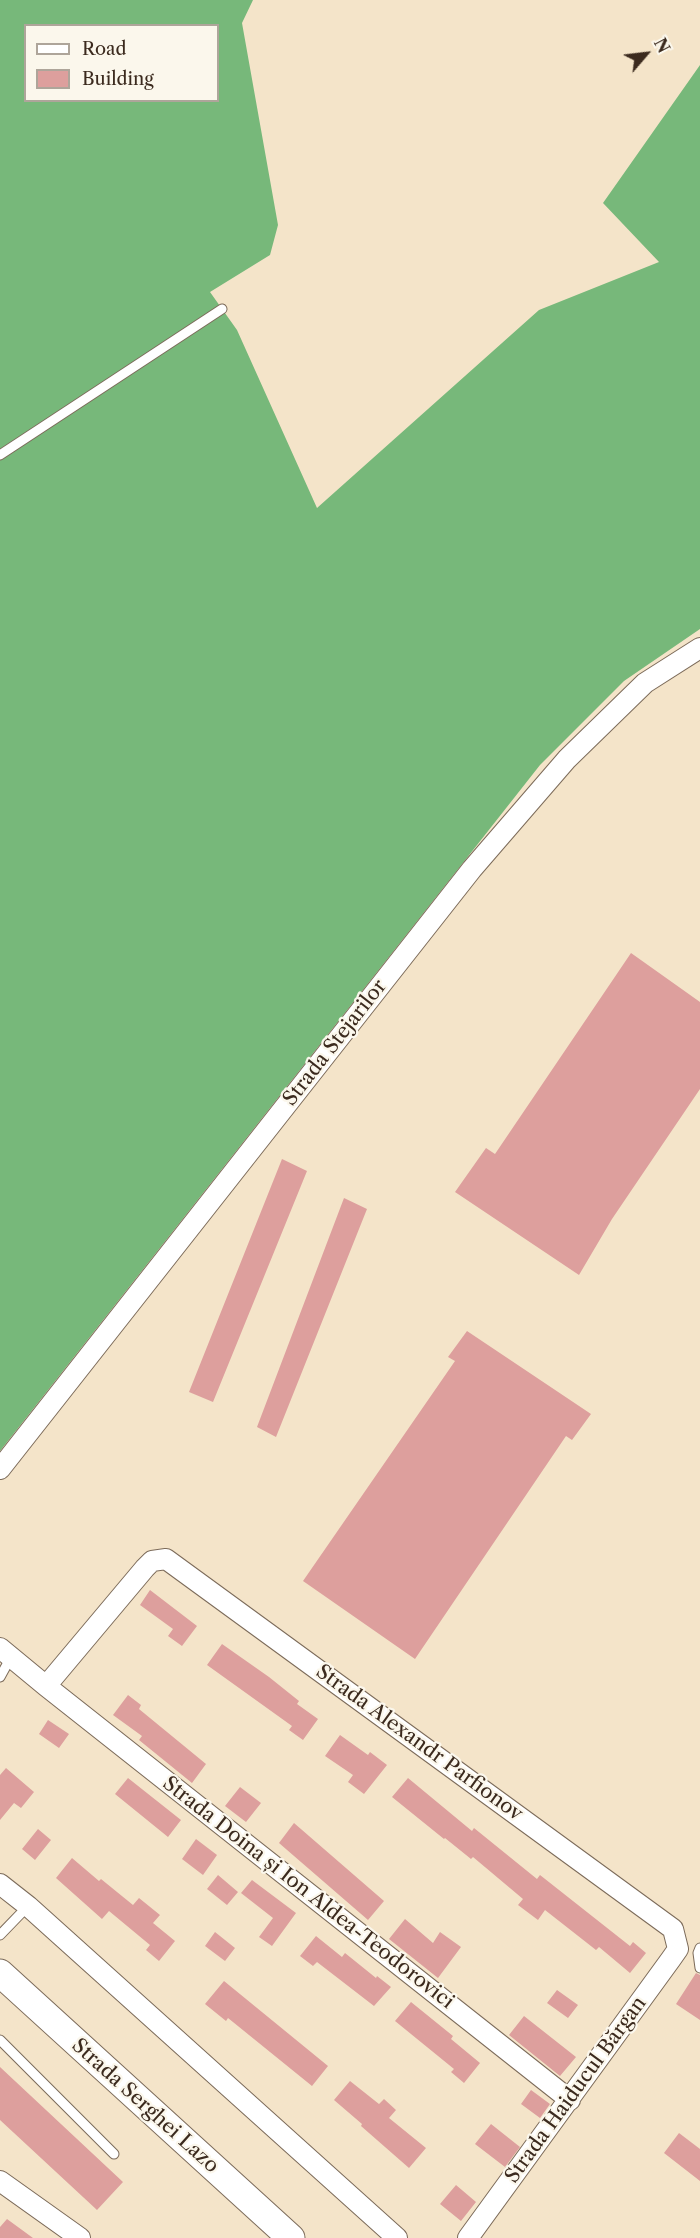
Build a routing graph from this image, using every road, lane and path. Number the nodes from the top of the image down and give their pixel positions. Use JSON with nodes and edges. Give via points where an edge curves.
{"nodes":[{"id":1,"x":222,"y":309,"type":"dead end"},
{"id":2,"x":0,"y":455,"type":"edge"},
{"id":3,"x":700,"y":648,"type":"edge"},
{"id":4,"x":0,"y":1469,"type":"edge"},
{"id":5,"x":6,"y":1652,"type":"edge"},
{"id":6,"x":0,"y":1677,"type":"edge"},
{"id":7,"x":46,"y":1686,"type":"junction"},
{"id":8,"x":0,"y":1884,"type":"edge"},
{"id":9,"x":28,"y":1906,"type":"junction"},
{"id":10,"x":0,"y":1935,"type":"edge"},
{"id":11,"x":676,"y":1940,"type":"joint"},
{"id":12,"x":700,"y":1948,"type":"edge"},
{"id":13,"x":700,"y":1968,"type":"edge"},
{"id":14,"x":0,"y":1973,"type":"edge"},
{"id":15,"x":0,"y":2040,"type":"edge"},
{"id":16,"x":570,"y":2100,"type":"junction"},
{"id":17,"x":114,"y":2154,"type":"dead end"},
{"id":18,"x":0,"y":2181,"type":"edge"},
{"id":19,"x":80,"y":2238,"type":"edge"},
{"id":20,"x":291,"y":2238,"type":"edge"},
{"id":21,"x":397,"y":2238,"type":"edge"},
{"id":22,"x":468,"y":2238,"type":"edge"}],
"edges":[{"from":1,"to":2,"type":"lane"},
{"from":3,"to":4,"type":"street","name":"Strada Stejarilor","via":[[637,690],[567,759],[472,869]]},
{"from":5,"to":6,"type":"lane"},
{"from":5,"to":7,"type":"street","name":"Strada Doina și Ion Aldea-Teodorovici"},
{"from":7,"to":11,"type":"street","name":"Strada Alexandr Parfionov","via":[[152,1561],[166,1559],[665,1921]]},
{"from":7,"to":16,"type":"street","name":"Strada Doina și Ion Aldea-Teodorovici"},
{"from":8,"to":9,"type":"street"},
{"from":9,"to":10,"type":"lane"},
{"from":9,"to":21,"type":"street"},
{"from":11,"to":16,"type":"street","name":"Strada Haiducul Bărgan","via":[[678,1949],[672,1959]]},
{"from":12,"to":13,"type":"lane"},
{"from":14,"to":20,"type":"street","name":"Strada Serghei Lazo"},
{"from":15,"to":17,"type":"lane"},
{"from":16,"to":22,"type":"street","name":"Strada Haiducul Bărgan"},
{"from":18,"to":19,"type":"street"}]}
